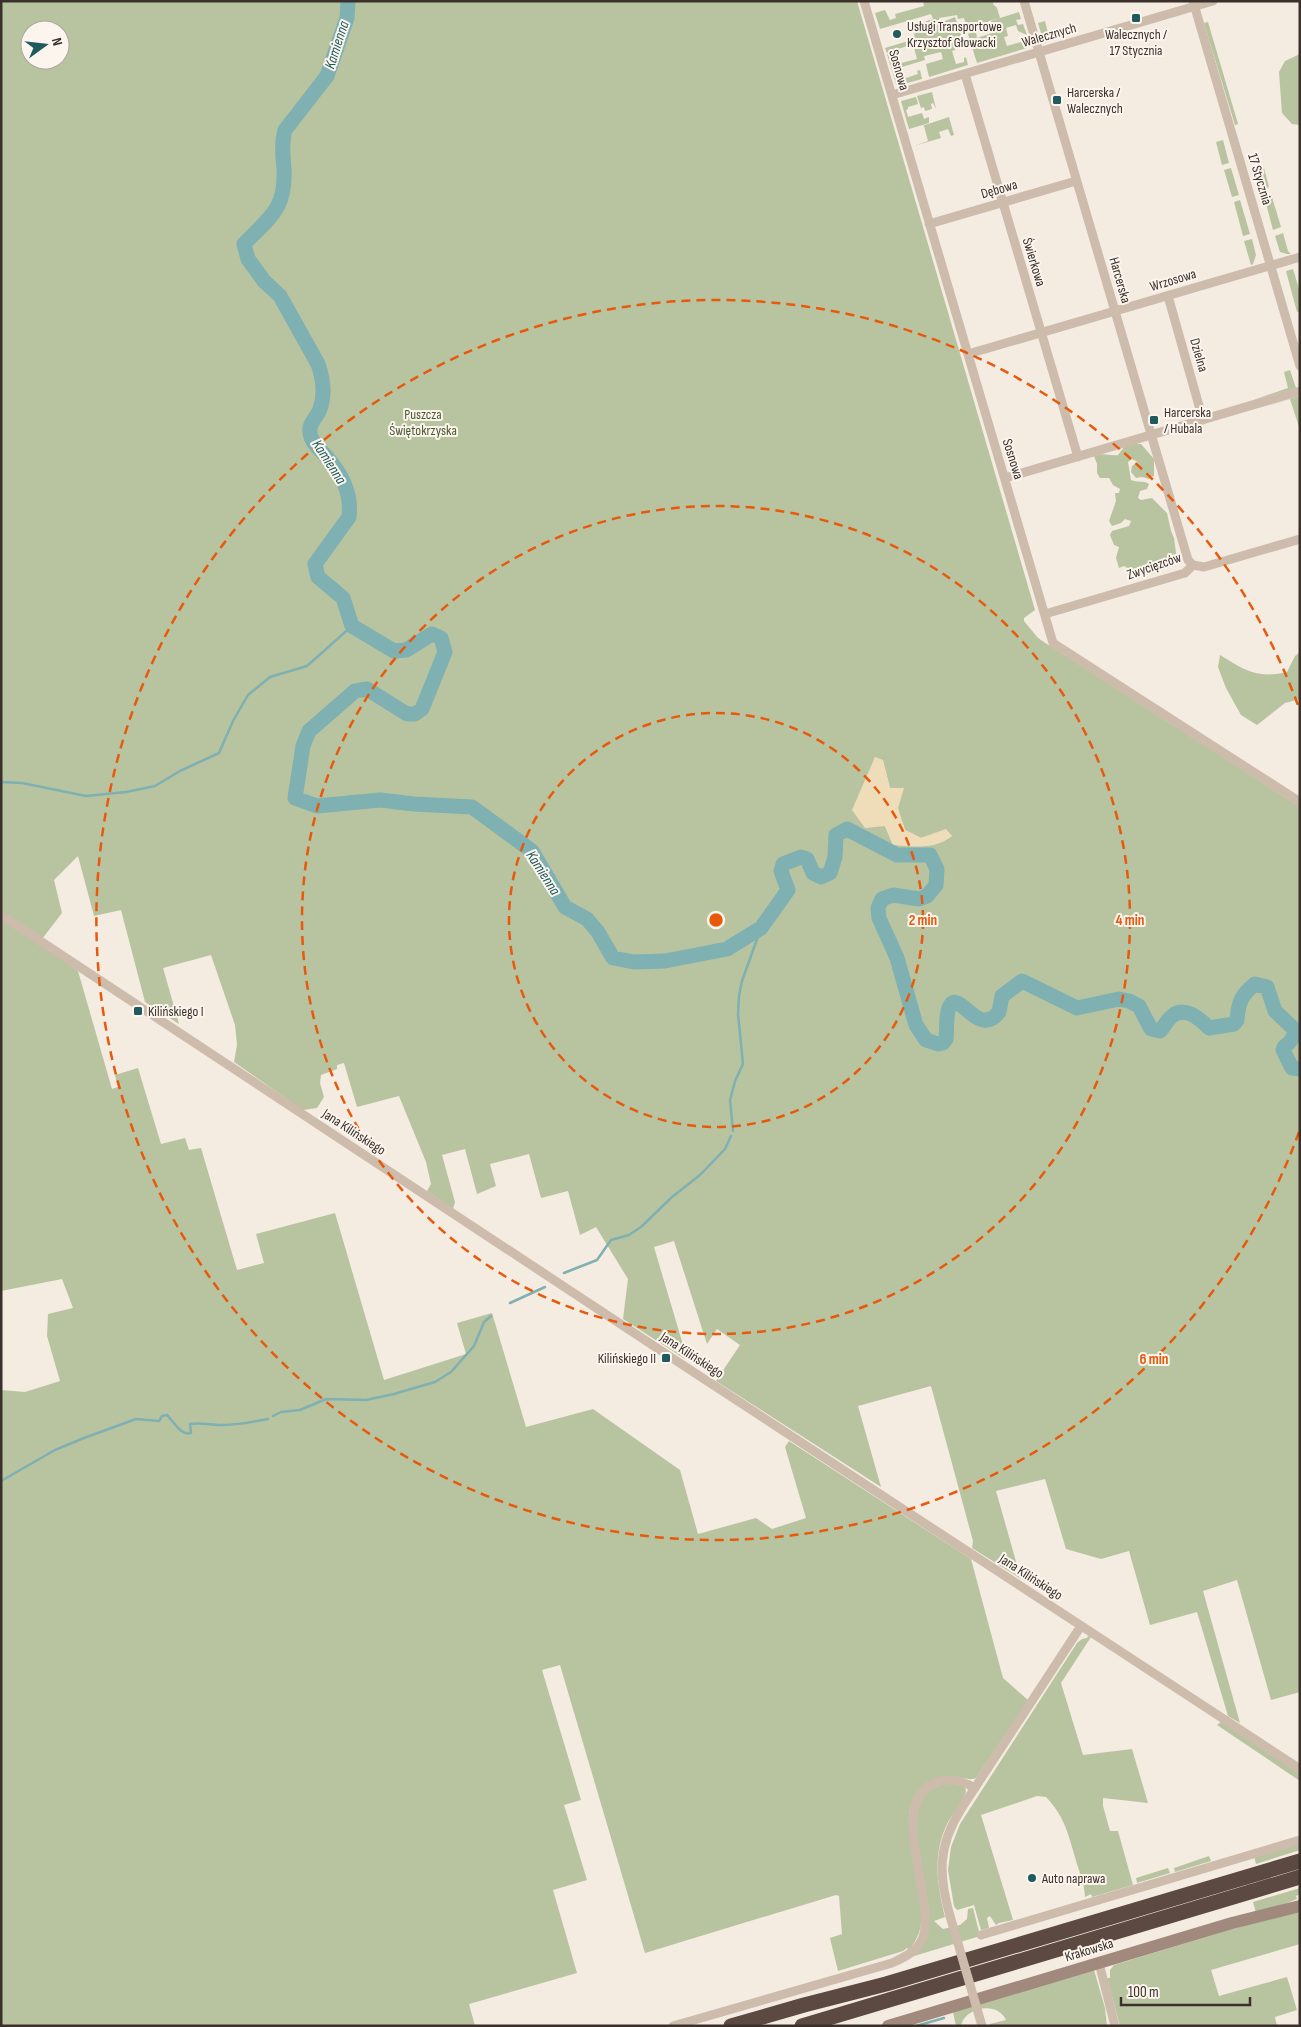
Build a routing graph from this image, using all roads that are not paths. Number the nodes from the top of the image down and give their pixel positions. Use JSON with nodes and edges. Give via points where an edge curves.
{"nodes":[{"id":1,"x":864,"y":1,"type":"edge"},
{"id":2,"x":1024,"y":1,"type":"edge"},
{"id":3,"x":1213,"y":1,"type":"edge"},
{"id":4,"x":1194,"y":4,"type":"edge"},
{"id":5,"x":1038,"y":52,"type":"junction"},
{"id":6,"x":965,"y":74,"type":"junction"},
{"id":7,"x":892,"y":95,"type":"junction"},
{"id":8,"x":1076,"y":181,"type":"junction"},
{"id":9,"x":1002,"y":202,"type":"junction"},
{"id":10,"x":929,"y":224,"type":"junction"},
{"id":11,"x":1300,"y":257,"type":"edge"},
{"id":12,"x":1271,"y":265,"type":"junction"},
{"id":13,"x":1168,"y":296,"type":"junction"},
{"id":14,"x":1115,"y":312,"type":"junction"},
{"id":15,"x":1041,"y":333,"type":"junction"},
{"id":16,"x":968,"y":354,"type":"junction"},
{"id":17,"x":1300,"y":366,"type":"edge"},
{"id":18,"x":1300,"y":391,"type":"edge"},
{"id":19,"x":1204,"y":420,"type":"junction"},
{"id":20,"x":1152,"y":435,"type":"junction"},
{"id":21,"x":1078,"y":457,"type":"junction"},
{"id":22,"x":1004,"y":478,"type":"junction"},
{"id":23,"x":1300,"y":539,"type":"edge"},
{"id":24,"x":1193,"y":565,"type":"junction"},
{"id":25,"x":1045,"y":614,"type":"junction"},
{"id":26,"x":1300,"y":802,"type":"edge"},
{"id":27,"x":1,"y":915,"type":"edge"},
{"id":28,"x":1081,"y":1626,"type":"junction"},
{"id":29,"x":1300,"y":1769,"type":"edge"},
{"id":30,"x":975,"y":1788,"type":"junction"},
{"id":31,"x":1300,"y":1840,"type":"edge"},
{"id":32,"x":1300,"y":1861,"type":"edge"},
{"id":33,"x":1300,"y":1877,"type":"edge"},
{"id":34,"x":1300,"y":1906,"type":"edge"},
{"id":35,"x":981,"y":1935,"type":"dead end"},
{"id":36,"x":1099,"y":1963,"type":"junction"},
{"id":37,"x":673,"y":2026,"type":"edge"},
{"id":38,"x":731,"y":2026,"type":"edge"},
{"id":39,"x":802,"y":2026,"type":"edge"},
{"id":40,"x":888,"y":2026,"type":"edge"},
{"id":41,"x":982,"y":2026,"type":"edge"},
{"id":42,"x":1115,"y":2026,"type":"edge"}],
"edges":[{"from":1,"to":7,"type":"street","name":"Sosnowa"},
{"from":2,"to":5,"type":"street","name":"Harcerska"},
{"from":3,"to":4,"type":"street","name":"Walecznych"},
{"from":4,"to":5,"type":"street","name":"Walecznych"},
{"from":4,"to":12,"type":"street","name":"17 Stycznia"},
{"from":5,"to":6,"type":"street","name":"Walecznych"},
{"from":5,"to":8,"type":"street","name":"Harcerska"},
{"from":6,"to":7,"type":"street","name":"Walecznych"},
{"from":6,"to":9,"type":"street","name":"Świerkowa"},
{"from":7,"to":10,"type":"street","name":"Sosnowa"},
{"from":8,"to":9,"type":"street","name":"Dębowa"},
{"from":8,"to":14,"type":"street","name":"Harcerska"},
{"from":9,"to":10,"type":"street","name":"Dębowa"},
{"from":9,"to":15,"type":"street","name":"Świerkowa"},
{"from":10,"to":16,"type":"street","name":"Sosnowa"},
{"from":11,"to":12,"type":"street","name":"Wrzosowa"},
{"from":12,"to":13,"type":"street","name":"Wrzosowa"},
{"from":12,"to":17,"type":"street","name":"17 Stycznia"},
{"from":13,"to":14,"type":"street","name":"Wrzosowa"},
{"from":13,"to":19,"type":"street","name":"Dzielna"},
{"from":14,"to":15,"type":"street","name":"Wrzosowa"},
{"from":14,"to":20,"type":"street","name":"Harcerska"},
{"from":15,"to":16,"type":"street","name":"Wrzosowa"},
{"from":15,"to":21,"type":"street","name":"Świerkowa"},
{"from":16,"to":22,"type":"street","name":"Sosnowa"},
{"from":18,"to":19,"type":"street"},
{"from":19,"to":20,"type":"street"},
{"from":20,"to":21,"type":"street"},
{"from":20,"to":24,"type":"street","name":"Harcerska","via":[[1187,557]]},
{"from":21,"to":22,"type":"street"},
{"from":22,"to":25,"type":"street","name":"Sosnowa"},
{"from":23,"to":24,"type":"street","name":"Zwycięzców","via":[[1204,567]]},
{"from":24,"to":25,"type":"street","name":"Zwycięzców","via":[[1185,573]]},
{"from":25,"to":26,"type":"street","name":"Sosnowa","via":[[1054,643]]},
{"from":27,"to":28,"type":"street","name":"Jana Kilińskiego"},
{"from":28,"to":29,"type":"street","name":"Jana Kilińskiego"},
{"from":28,"to":30,"type":"street"},
{"from":30,"to":37,"type":"street","via":[[960,1781],[946,1780],[927,1788],[916,1800],[912,1824],[925,1926],[921,1941],[913,1951],[892,1962]]},
{"from":30,"to":41,"type":"street","bridge":true,"via":[[954,1822],[944,1847],[941,1879]]},
{"from":31,"to":35,"type":"street"},
{"from":32,"to":38,"type":"highway","via":[[886,1984]]},
{"from":33,"to":39,"type":"highway"},
{"from":34,"to":36,"type":"street","name":"Krakowska"},
{"from":36,"to":40,"type":"street","name":"Krakowska"},
{"from":36,"to":42,"type":"street"}]}
